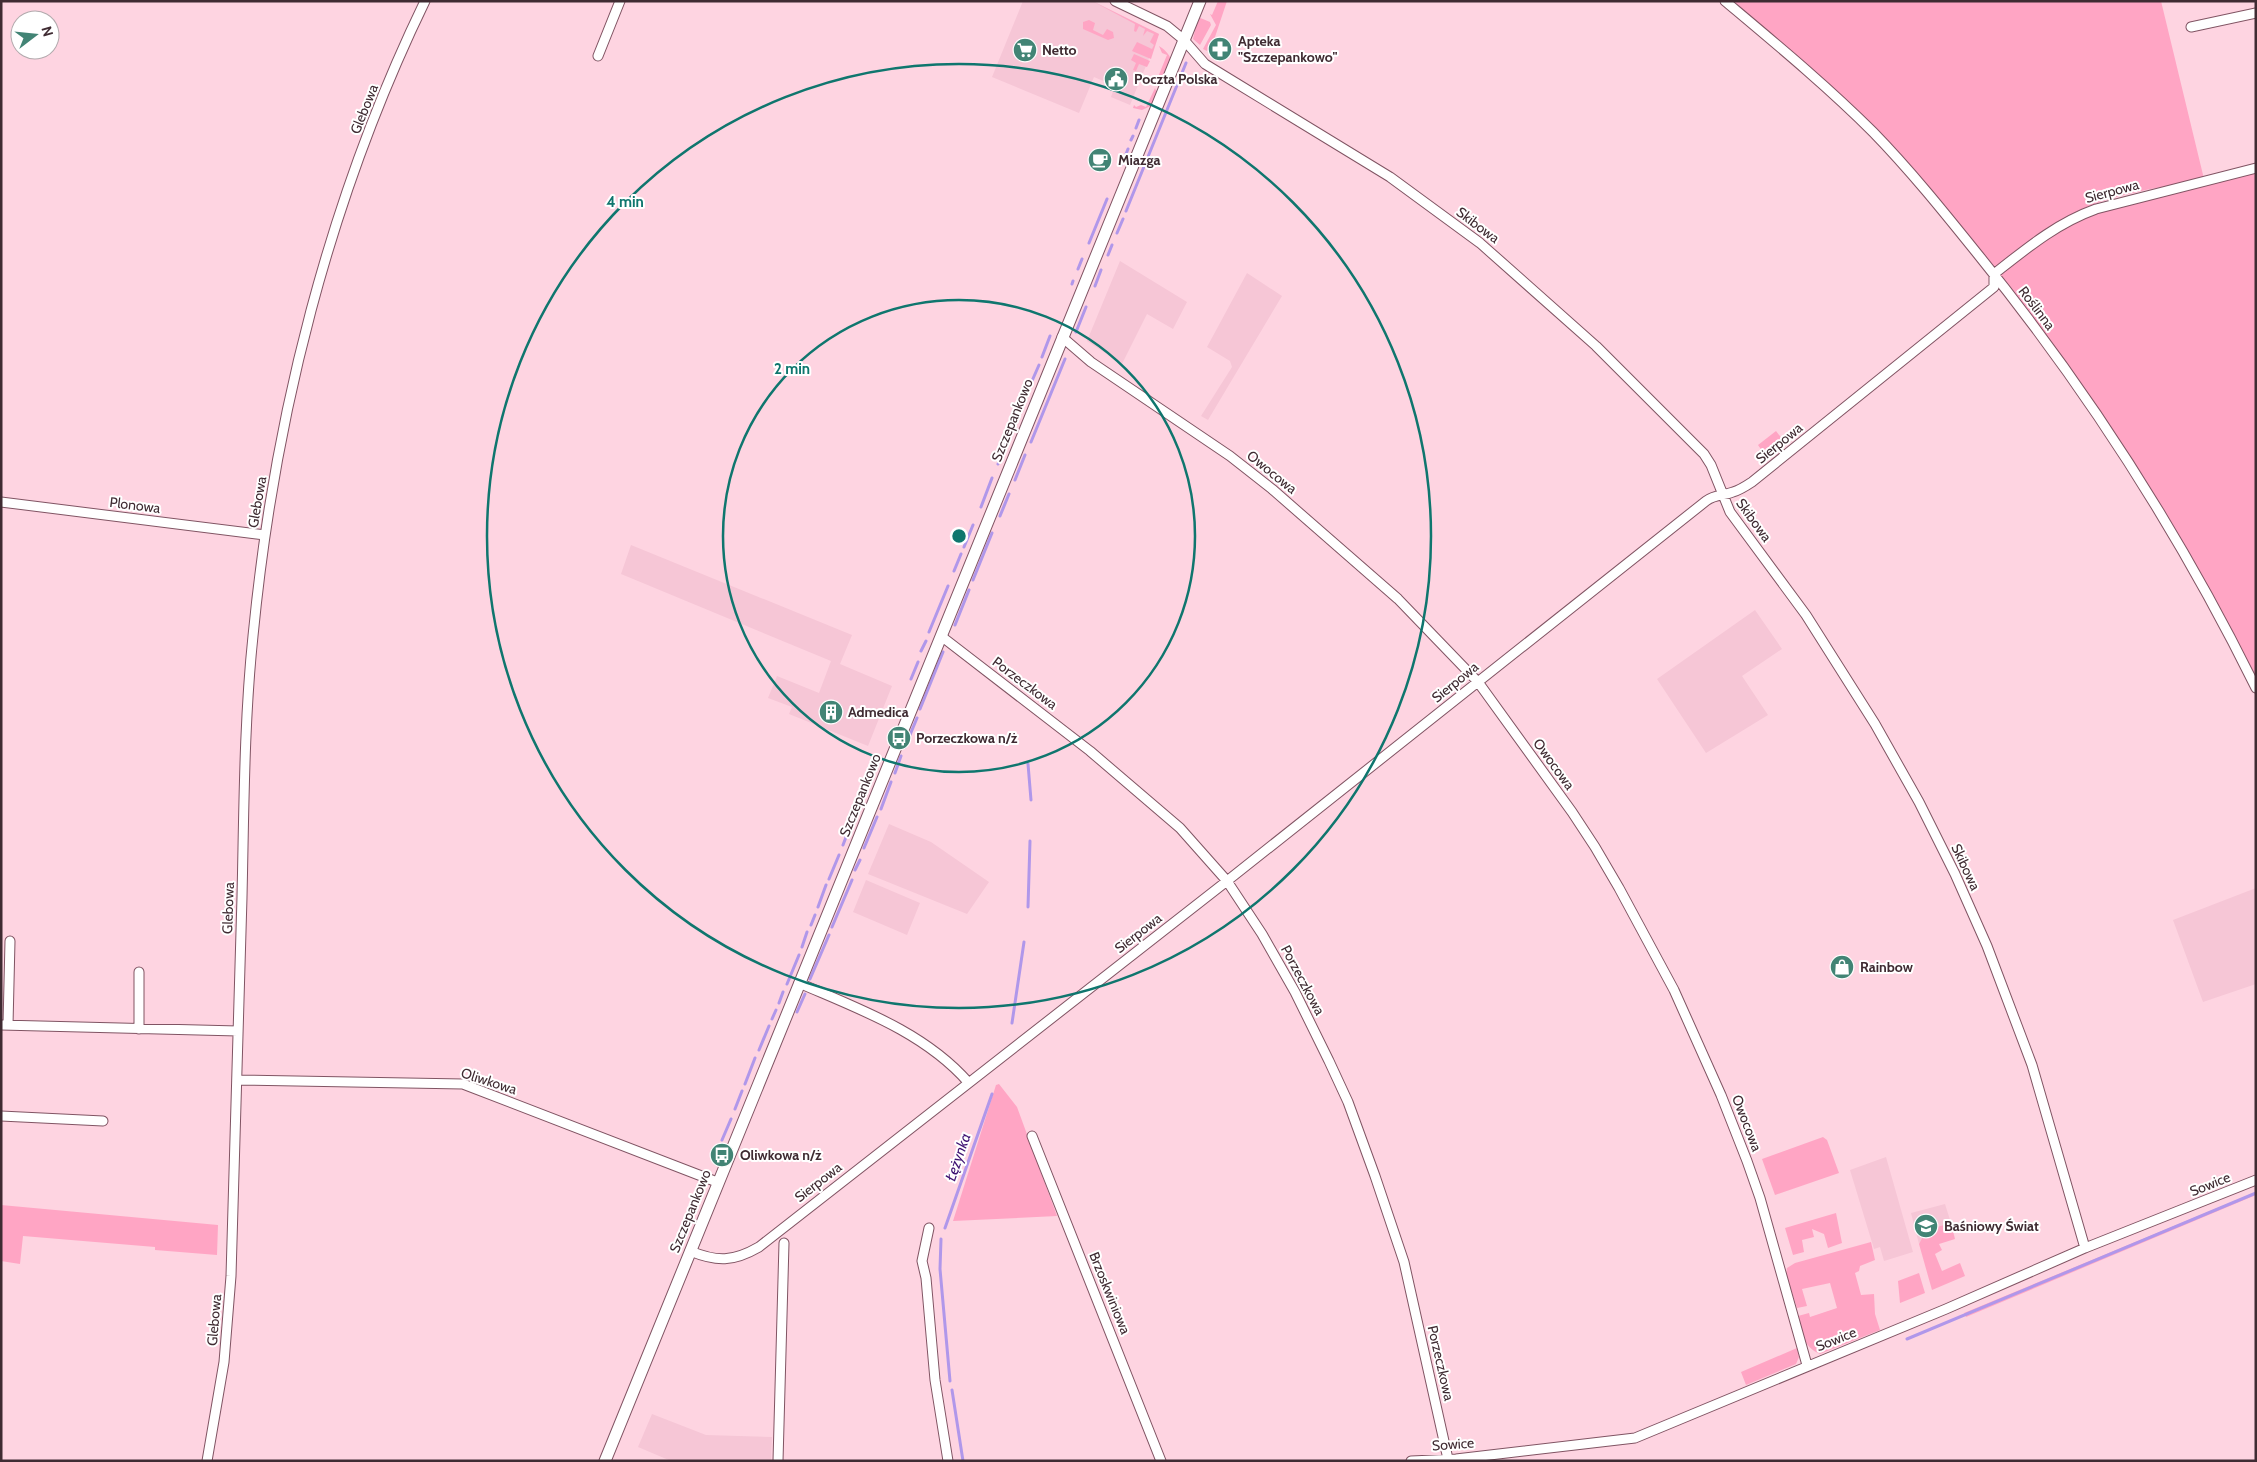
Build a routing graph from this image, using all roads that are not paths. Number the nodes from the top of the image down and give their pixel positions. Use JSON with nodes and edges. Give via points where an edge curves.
{"nodes":[{"id":1,"x":425,"y":1,"type":"edge"},
{"id":2,"x":620,"y":1,"type":"edge"},
{"id":3,"x":1115,"y":1,"type":"edge"},
{"id":4,"x":1200,"y":1,"type":"edge"},
{"id":5,"x":1725,"y":1,"type":"edge"},
{"id":6,"x":2256,"y":13,"type":"edge"},
{"id":7,"x":2191,"y":27,"type":"dead end"},
{"id":8,"x":1184,"y":40,"type":"junction"},
{"id":9,"x":598,"y":56,"type":"dead end"},
{"id":10,"x":2256,"y":168,"type":"edge"},
{"id":11,"x":1994,"y":274,"type":"junction"},
{"id":12,"x":1062,"y":337,"type":"junction"},
{"id":13,"x":1721,"y":494,"type":"junction"},
{"id":14,"x":1,"y":502,"type":"edge"},
{"id":15,"x":265,"y":535,"type":"junction"},
{"id":16,"x":941,"y":636,"type":"junction"},
{"id":17,"x":1478,"y":682,"type":"junction"},
{"id":18,"x":2256,"y":688,"type":"edge"},
{"id":19,"x":1227,"y":881,"type":"junction"},
{"id":20,"x":10,"y":941,"type":"dead end"},
{"id":21,"x":139,"y":972,"type":"dead end"},
{"id":22,"x":799,"y":983,"type":"junction"},
{"id":23,"x":5,"y":1025,"type":"edge"},
{"id":24,"x":138,"y":1029,"type":"junction"},
{"id":25,"x":238,"y":1031,"type":"junction"},
{"id":26,"x":237,"y":1080,"type":"junction"},
{"id":27,"x":968,"y":1082,"type":"junction"},
{"id":28,"x":1,"y":1116,"type":"edge"},
{"id":29,"x":103,"y":1121,"type":"dead end"},
{"id":30,"x":1032,"y":1136,"type":"dead end"},
{"id":31,"x":2256,"y":1180,"type":"edge"},
{"id":32,"x":717,"y":1182,"type":"junction"},
{"id":33,"x":930,"y":1228,"type":"dead end"},
{"id":34,"x":784,"y":1243,"type":"dead end"},
{"id":35,"x":2086,"y":1248,"type":"junction"},
{"id":36,"x":690,"y":1251,"type":"junction"},
{"id":37,"x":1807,"y":1365,"type":"junction"},
{"id":38,"x":1453,"y":1460,"type":"edge"},
{"id":39,"x":207,"y":1461,"type":"edge"},
{"id":40,"x":605,"y":1461,"type":"edge"},
{"id":41,"x":778,"y":1461,"type":"edge"},
{"id":42,"x":948,"y":1461,"type":"edge"},
{"id":43,"x":1162,"y":1461,"type":"edge"},
{"id":44,"x":1411,"y":1461,"type":"edge"}],
"edges":[{"from":1,"to":15,"type":"street","name":"Glebowa","via":[[376,115],[336,226],[288,406]]},
{"from":2,"to":9,"type":"street"},
{"from":3,"to":8,"type":"street","name":"Skibowa","via":[[1167,26]]},
{"from":4,"to":8,"type":"street","name":"Szczepankowo"},
{"from":5,"to":11,"type":"street","name":"Roślinna","via":[[1872,131],[1924,188]]},
{"from":6,"to":7,"type":"street"},
{"from":8,"to":12,"type":"street","name":"Szczepankowo"},
{"from":8,"to":13,"type":"street","name":"Skibowa","via":[[1205,64],[1390,177],[1503,261],[1596,346],[1697,446],[1711,465]]},
{"from":10,"to":11,"type":"street","name":"Sierpowa","via":[[2078,215],[2043,235]]},
{"from":11,"to":13,"type":"street","name":"Sierpowa","via":[[1994,288],[1752,482],[1731,493]]},
{"from":11,"to":18,"type":"street","name":"Roślinna","via":[[2121,450],[2197,576]]},
{"from":12,"to":16,"type":"street","name":"Szczepankowo"},
{"from":12,"to":17,"type":"street","name":"Owocowa","via":[[1091,362],[1230,456],[1272,489],[1392,593]]},
{"from":13,"to":17,"type":"street","name":"Sierpowa","via":[[1706,501]]},
{"from":13,"to":35,"type":"street","name":"Skibowa","via":[[1730,512],[1806,615],[1875,724],[1955,874],[1987,946],[2032,1065]]},
{"from":14,"to":15,"type":"street","name":"Plonowa"},
{"from":15,"to":25,"type":"street","name":"Glebowa","via":[[250,677]]},
{"from":16,"to":19,"type":"street","name":"Porzeczkowa","via":[[1137,790],[1197,845]]},
{"from":16,"to":22,"type":"street","name":"Szczepankowo"},
{"from":17,"to":19,"type":"street","name":"Sierpowa"},
{"from":17,"to":37,"type":"street","name":"Owocowa","via":[[1595,847],[1674,990],[1725,1104],[1756,1188]]},
{"from":19,"to":27,"type":"street","name":"Sierpowa"},
{"from":19,"to":38,"type":"street","name":"Porzeczkowa","via":[[1285,974],[1348,1102],[1404,1262]]},
{"from":20,"to":23,"type":"street"},
{"from":21,"to":24,"type":"street"},
{"from":22,"to":27,"type":"street","via":[[904,1030]]},
{"from":22,"to":32,"type":"street","name":"Szczepankowo"},
{"from":23,"to":24,"type":"street"},
{"from":24,"to":25,"type":"street"},
{"from":25,"to":26,"type":"street","name":"Glebowa"},
{"from":26,"to":32,"type":"street","name":"Oliwkowa","via":[[462,1084]]},
{"from":26,"to":39,"type":"street","name":"Glebowa","via":[[228,1330]]},
{"from":27,"to":36,"type":"street","name":"Sierpowa","via":[[752,1251],[736,1258],[711,1259]]},
{"from":28,"to":29,"type":"street"},
{"from":30,"to":43,"type":"street","name":"Brzoskwiniowa"},
{"from":31,"to":35,"type":"street","name":"Sowice"},
{"from":32,"to":36,"type":"street","name":"Szczepankowo"},
{"from":33,"to":42,"type":"street","via":[[922,1261]]},
{"from":34,"to":41,"type":"street"},
{"from":35,"to":37,"type":"street","name":"Sowice"},
{"from":36,"to":40,"type":"street","name":"Szczepankowo"},
{"from":37,"to":38,"type":"street","name":"Sowice","via":[[1635,1438]]},
{"from":38,"to":44,"type":"street","name":"Sowice"}]}
